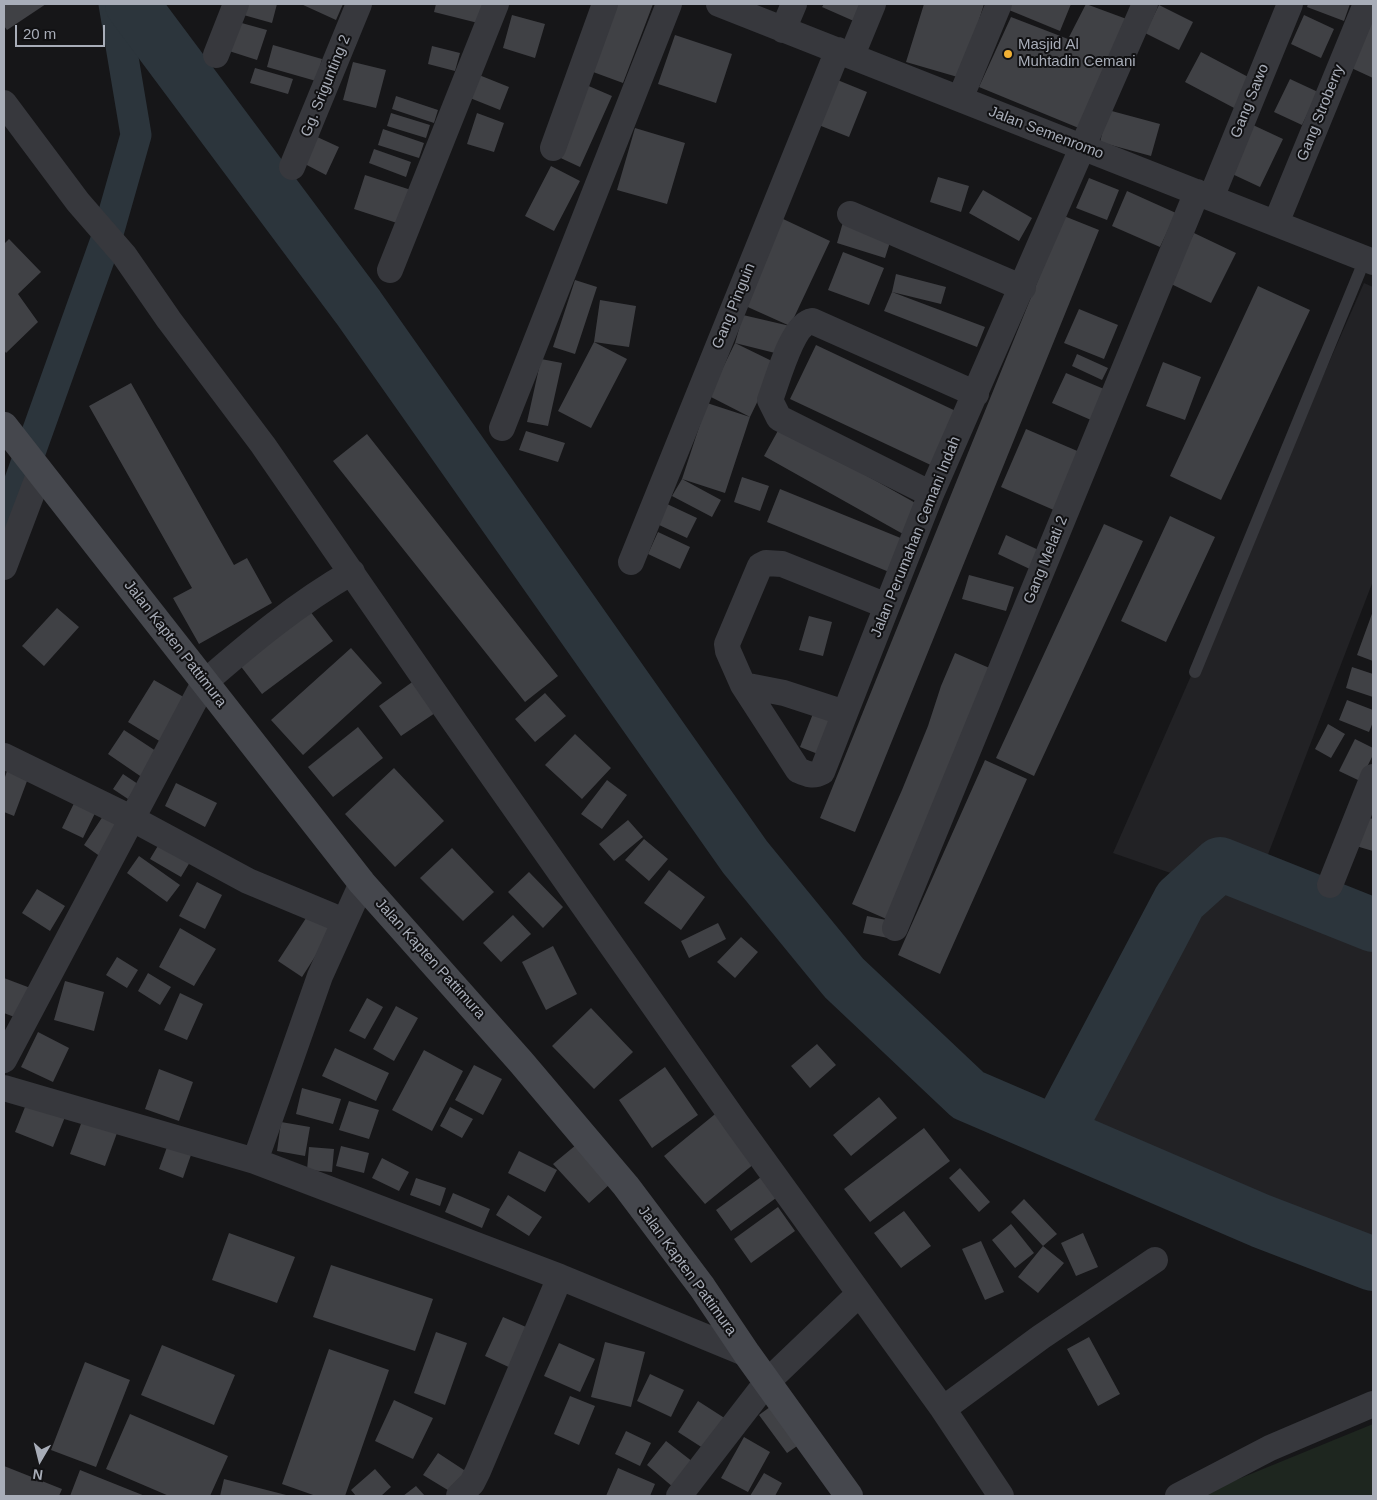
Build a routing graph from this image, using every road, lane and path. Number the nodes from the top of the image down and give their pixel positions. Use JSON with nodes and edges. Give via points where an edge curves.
{"nodes":[{"id":1,"x":236,"y":4,"type":"edge"},
{"id":2,"x":360,"y":4,"type":"edge"},
{"id":3,"x":496,"y":4,"type":"edge"},
{"id":4,"x":605,"y":4,"type":"edge"},
{"id":5,"x":670,"y":4,"type":"edge"},
{"id":6,"x":719,"y":4,"type":"edge"},
{"id":7,"x":794,"y":4,"type":"edge"},
{"id":8,"x":873,"y":4,"type":"edge"},
{"id":9,"x":999,"y":4,"type":"edge"},
{"id":10,"x":1145,"y":4,"type":"edge"},
{"id":11,"x":1290,"y":4,"type":"edge"},
{"id":12,"x":1366,"y":4,"type":"edge"},
{"id":13,"x":783,"y":30,"type":"junction"},
{"id":14,"x":845,"y":53,"type":"junction"},
{"id":15,"x":216,"y":55,"type":"dead end"},
{"id":16,"x":960,"y":99,"type":"junction"},
{"id":17,"x":4,"y":103,"type":"edge"},
{"id":18,"x":553,"y":148,"type":"dead end"},
{"id":19,"x":1083,"y":148,"type":"junction"},
{"id":20,"x":292,"y":167,"type":"dead end"},
{"id":21,"x":1204,"y":195,"type":"junction"},
{"id":22,"x":850,"y":214,"type":"dead end"},
{"id":23,"x":1276,"y":223,"type":"junction"},
{"id":24,"x":1369,"y":260,"type":"edge"},
{"id":25,"x":390,"y":270,"type":"dead end"},
{"id":26,"x":1023,"y":288,"type":"junction"},
{"id":27,"x":976,"y":394,"type":"junction"},
{"id":28,"x":502,"y":428,"type":"dead end"},
{"id":29,"x":9,"y":433,"type":"edge"},
{"id":30,"x":38,"y":469,"type":"junction"},
{"id":31,"x":931,"y":494,"type":"junction"},
{"id":32,"x":630,"y":562,"type":"dead end"},
{"id":33,"x":4,"y":566,"type":"edge"},
{"id":34,"x":352,"y":572,"type":"junction"},
{"id":35,"x":887,"y":606,"type":"junction"},
{"id":36,"x":1195,"y":672,"type":"dead end"},
{"id":37,"x":204,"y":682,"type":"junction"},
{"id":38,"x":743,"y":685,"type":"junction"},
{"id":39,"x":845,"y":713,"type":"junction"},
{"id":40,"x":4,"y":756,"type":"edge"},
{"id":41,"x":1373,"y":777,"type":"edge"},
{"id":42,"x":131,"y":818,"type":"junction"},
{"id":43,"x":362,"y":883,"type":"junction"},
{"id":44,"x":1330,"y":885,"type":"dead end"},
{"id":45,"x":344,"y":921,"type":"junction"},
{"id":46,"x":894,"y":928,"type":"dead end"},
{"id":47,"x":4,"y":1060,"type":"edge"},
{"id":48,"x":4,"y":1088,"type":"edge"},
{"id":49,"x":255,"y":1161,"type":"junction"},
{"id":50,"x":1155,"y":1260,"type":"dead end"},
{"id":51,"x":560,"y":1277,"type":"junction"},
{"id":52,"x":859,"y":1294,"type":"junction"},
{"id":53,"x":747,"y":1354,"type":"junction"},
{"id":54,"x":767,"y":1382,"type":"junction"},
{"id":55,"x":1373,"y":1404,"type":"edge"},
{"id":56,"x":943,"y":1409,"type":"junction"},
{"id":57,"x":459,"y":1496,"type":"edge"},
{"id":58,"x":679,"y":1496,"type":"edge"},
{"id":59,"x":849,"y":1496,"type":"edge"},
{"id":60,"x":1001,"y":1496,"type":"edge"},
{"id":61,"x":1178,"y":1496,"type":"edge"}],
"edges":[{"from":1,"to":15,"type":"street"},
{"from":2,"to":20,"type":"street","name":"Gg. Srigunting 2"},
{"from":3,"to":25,"type":"street"},
{"from":4,"to":18,"type":"street"},
{"from":5,"to":28,"type":"street"},
{"from":6,"to":13,"type":"street","name":"Jalan Semenromo"},
{"from":7,"to":13,"type":"street"},
{"from":8,"to":14,"type":"street","name":"Gang Pinguin"},
{"from":9,"to":16,"type":"street"},
{"from":10,"to":19,"type":"street","name":"Jalan Perumahan Cemani Indah"},
{"from":11,"to":21,"type":"street","name":"Gang Sawo"},
{"from":12,"to":23,"type":"street","name":"Gang Stroberry"},
{"from":13,"to":14,"type":"street","name":"Jalan Semenromo"},
{"from":14,"to":16,"type":"street","name":"Jalan Semenromo"},
{"from":14,"to":32,"type":"street","name":"Gang Pinguin"},
{"from":16,"to":19,"type":"street","name":"Jalan Semenromo"},
{"from":17,"to":34,"type":"street","via":[[78,202],[124,255],[264,445]]},
{"from":19,"to":21,"type":"street","name":"Jalan Semenromo"},
{"from":19,"to":26,"type":"street","name":"Jalan Perumahan Cemani Indah"},
{"from":21,"to":23,"type":"street","name":"Jalan Semenromo"},
{"from":21,"to":46,"type":"street","name":"Gang Melati 2"},
{"from":22,"to":26,"type":"street"},
{"from":23,"to":24,"type":"street","name":"Jalan Semenromo"},
{"from":24,"to":36,"type":"lane"},
{"from":26,"to":27,"type":"street","name":"Jalan Perumahan Cemani Indah"},
{"from":27,"to":31,"type":"street","name":"Jalan Perumahan Cemani Indah"},
{"from":27,"to":31,"type":"street","via":[[812,321],[802,326],[793,340],[770,400],[779,418]]},
{"from":29,"to":30,"type":"main road","name":"Jalan Kapten Pattimura"},
{"from":30,"to":33,"type":"street"},
{"from":30,"to":37,"type":"main road","name":"Jalan Kapten Pattimura"},
{"from":31,"to":35,"type":"street","name":"Jalan Perumahan Cemani Indah"},
{"from":34,"to":37,"type":"street","via":[[255,638]]},
{"from":34,"to":52,"type":"street"},
{"from":35,"to":38,"type":"street","via":[[782,564],[760,566],[727,644]]},
{"from":35,"to":39,"type":"street","name":"Jalan Perumahan Cemani Indah"},
{"from":37,"to":42,"type":"street"},
{"from":37,"to":43,"type":"main road","name":"Jalan Kapten Pattimura"},
{"from":38,"to":39,"type":"street","via":[[784,693]]},
{"from":38,"to":39,"type":"street","name":"Jalan Perumahan Cemani Indah","via":[[798,770],[809,775],[822,772]]},
{"from":40,"to":42,"type":"street"},
{"from":41,"to":44,"type":"street"},
{"from":42,"to":45,"type":"street","via":[[248,881]]},
{"from":42,"to":47,"type":"street"},
{"from":43,"to":45,"type":"street"},
{"from":43,"to":53,"type":"main road","name":"Jalan Kapten Pattimura","via":[[626,1186],[702,1287]]},
{"from":45,"to":49,"type":"street","via":[[320,976]]},
{"from":48,"to":49,"type":"street"},
{"from":49,"to":51,"type":"street"},
{"from":50,"to":56,"type":"street","via":[[1041,1337]]},
{"from":51,"to":53,"type":"street"},
{"from":51,"to":57,"type":"street","via":[[478,1471]]},
{"from":52,"to":54,"type":"street"},
{"from":52,"to":56,"type":"street"},
{"from":53,"to":54,"type":"main road","name":"Jalan Kapten Pattimura"},
{"from":54,"to":58,"type":"street"},
{"from":54,"to":59,"type":"main road","name":"Jalan Kapten Pattimura"},
{"from":55,"to":61,"type":"street","via":[[1270,1448]]},
{"from":56,"to":60,"type":"street"}]}
